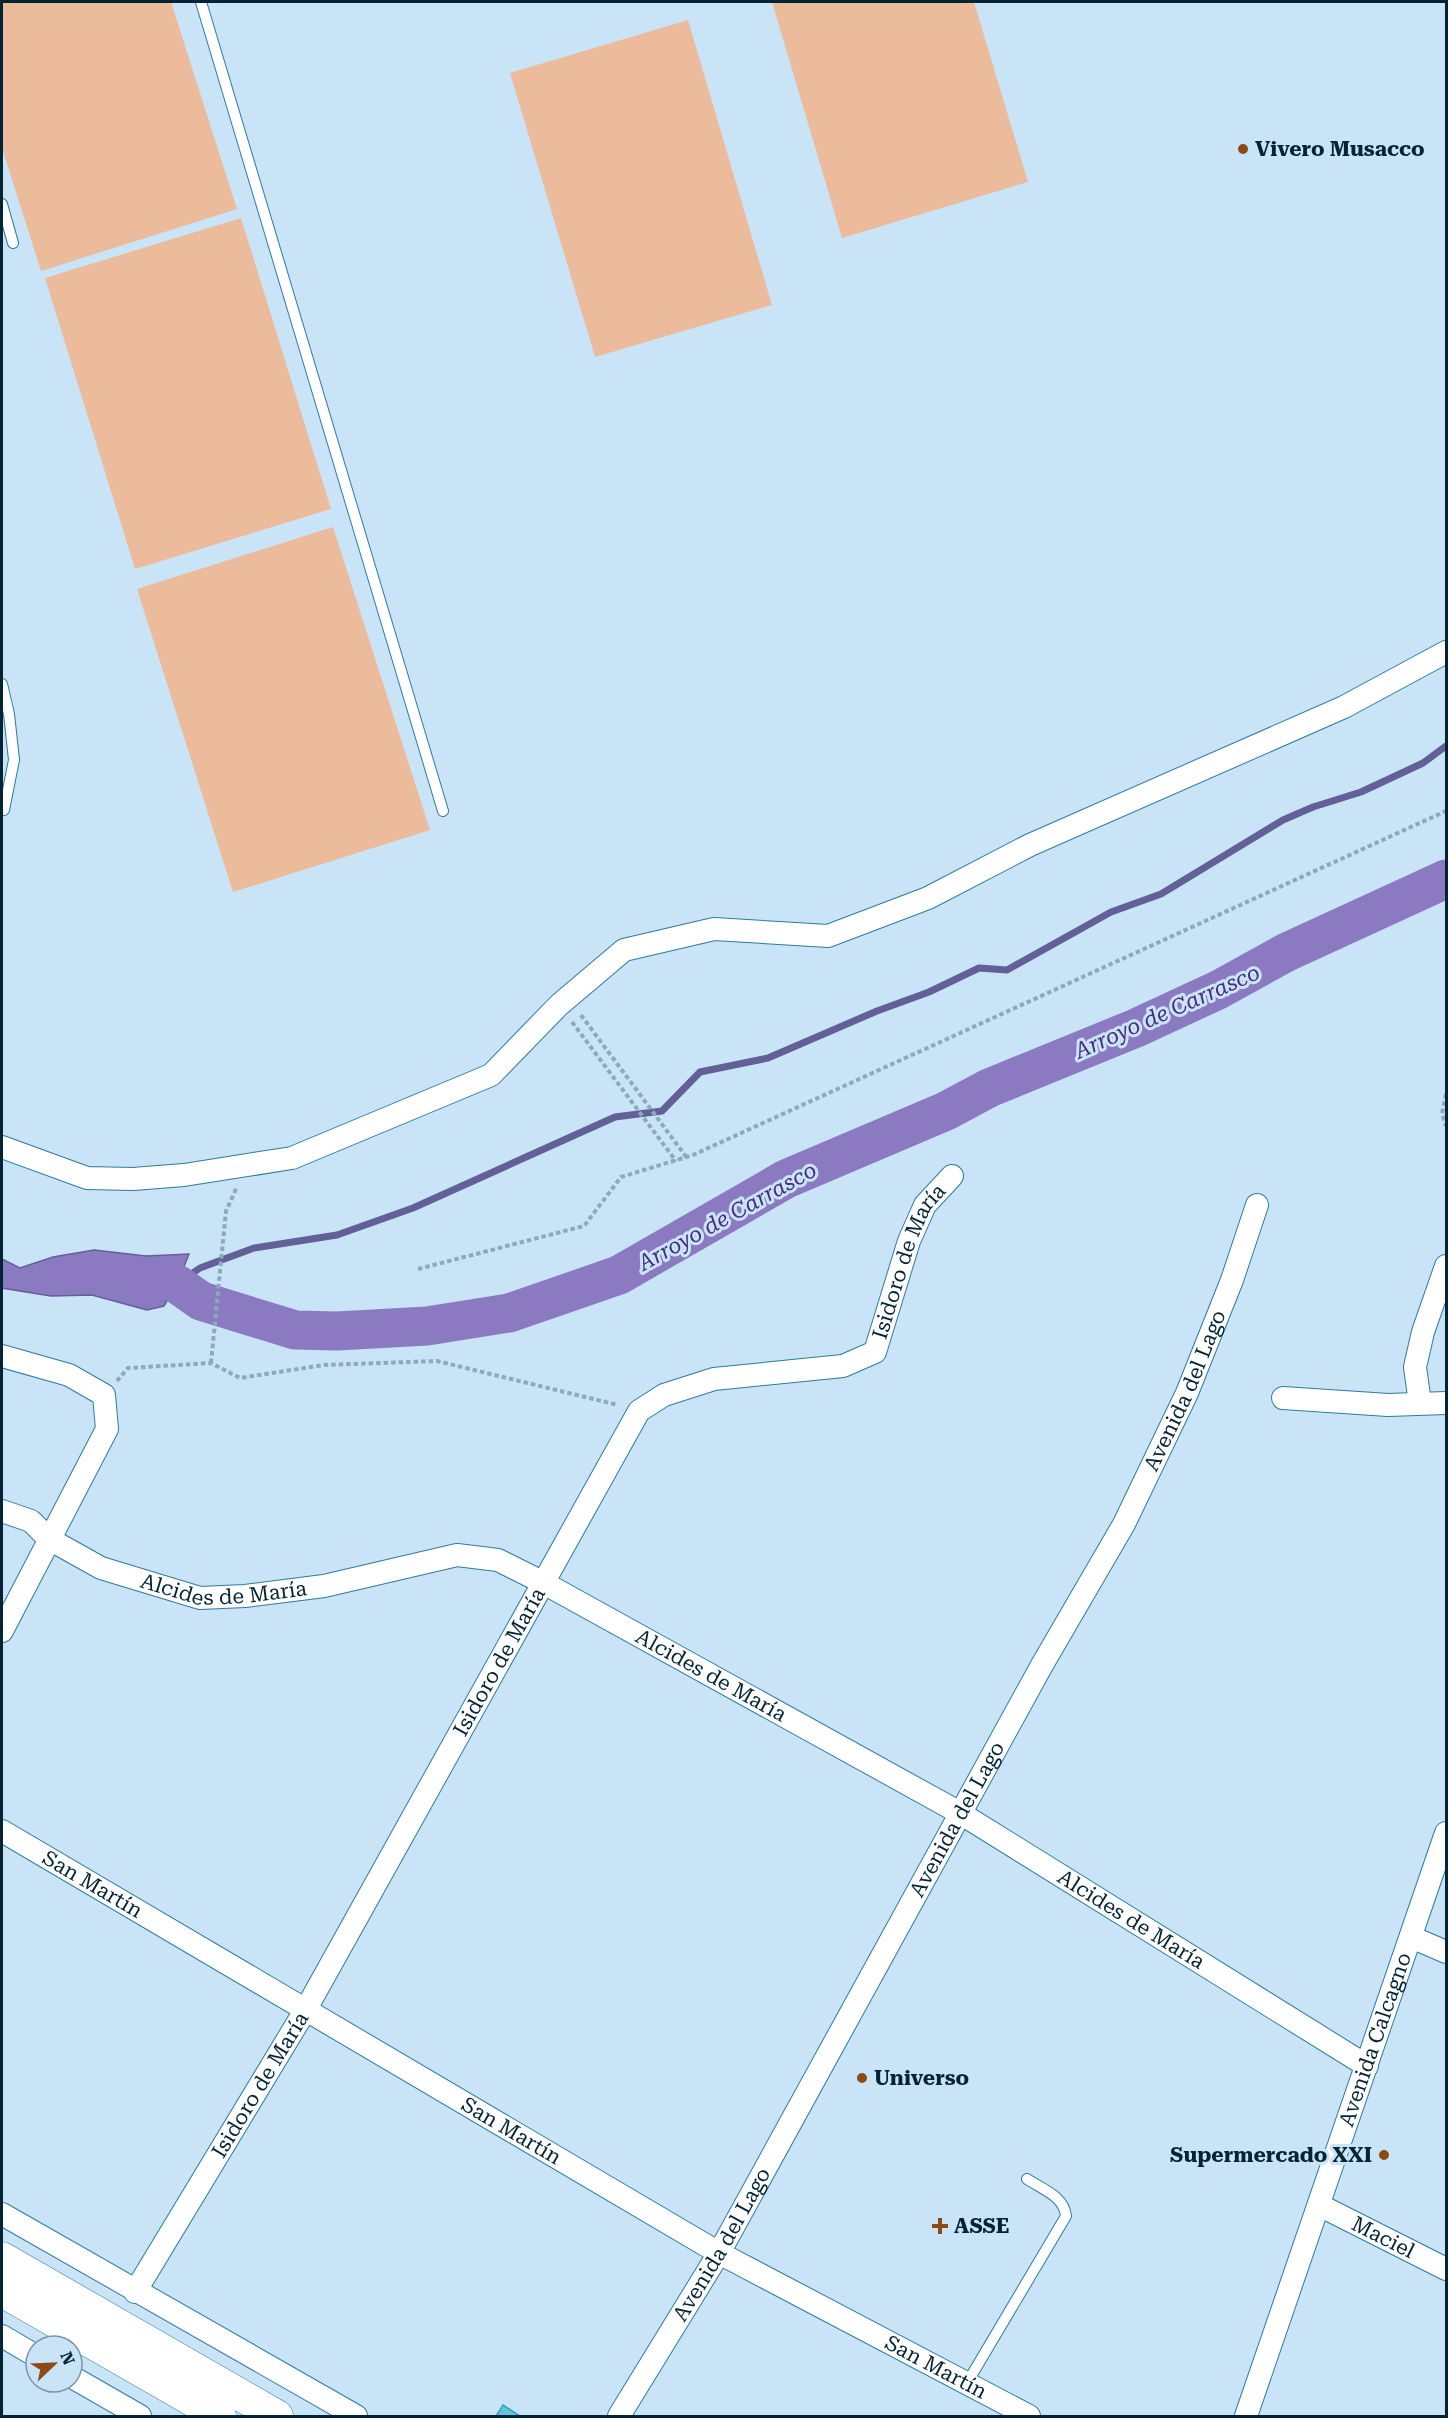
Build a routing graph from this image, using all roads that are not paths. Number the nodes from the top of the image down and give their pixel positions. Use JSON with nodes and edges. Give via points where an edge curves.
{"nodes":[{"id":1,"x":201,"y":2,"type":"edge"},
{"id":2,"x":2,"y":204,"type":"edge"},
{"id":3,"x":13,"y":243,"type":"dead end"},
{"id":4,"x":1446,"y":652,"type":"edge"},
{"id":5,"x":2,"y":684,"type":"edge"},
{"id":6,"x":4,"y":810,"type":"dead end"},
{"id":7,"x":444,"y":812,"type":"dead end"},
{"id":8,"x":2,"y":1147,"type":"edge"},
{"id":9,"x":952,"y":1176,"type":"dead end"},
{"id":10,"x":1257,"y":1205,"type":"dead end"},
{"id":11,"x":1446,"y":1266,"type":"edge"},
{"id":12,"x":2,"y":1356,"type":"edge"},
{"id":13,"x":1283,"y":1398,"type":"dead end"},
{"id":14,"x":1420,"y":1403,"type":"junction"},
{"id":15,"x":1446,"y":1403,"type":"edge"},
{"id":16,"x":2,"y":1511,"type":"edge"},
{"id":17,"x":49,"y":1539,"type":"junction"},
{"id":18,"x":542,"y":1582,"type":"junction"},
{"id":19,"x":2,"y":1631,"type":"edge"},
{"id":20,"x":960,"y":1813,"type":"junction"},
{"id":21,"x":2,"y":1831,"type":"edge"},
{"id":22,"x":1446,"y":1833,"type":"edge"},
{"id":23,"x":1411,"y":1937,"type":"junction"},
{"id":24,"x":1446,"y":1952,"type":"edge"},
{"id":25,"x":306,"y":2009,"type":"junction"},
{"id":26,"x":1367,"y":2066,"type":"junction"},
{"id":27,"x":1027,"y":2179,"type":"dead end"},
{"id":28,"x":1319,"y":2205,"type":"junction"},
{"id":29,"x":2,"y":2214,"type":"edge"},
{"id":30,"x":719,"y":2253,"type":"junction"},
{"id":31,"x":2,"y":2258,"type":"edge"},
{"id":32,"x":1446,"y":2269,"type":"edge"},
{"id":33,"x":2,"y":2291,"type":"edge"},
{"id":34,"x":135,"y":2292,"type":"junction"},
{"id":35,"x":2,"y":2336,"type":"edge"},
{"id":36,"x":24,"y":2349,"type":"edge"},
{"id":37,"x":966,"y":2383,"type":"junction"},
{"id":38,"x":84,"y":2384,"type":"edge"},
{"id":39,"x":140,"y":2416,"type":"edge"},
{"id":40,"x":220,"y":2416,"type":"edge"},
{"id":41,"x":276,"y":2416,"type":"edge"},
{"id":42,"x":356,"y":2416,"type":"edge"},
{"id":43,"x":619,"y":2416,"type":"edge"},
{"id":44,"x":1029,"y":2416,"type":"edge"},
{"id":45,"x":1246,"y":2416,"type":"edge"}],
"edges":[{"from":1,"to":7,"type":"lane"},
{"from":2,"to":3,"type":"lane"},
{"from":4,"to":8,"type":"street","via":[[1344,707],[1030,845],[928,898],[828,936],[714,929],[624,950],[563,1001],[491,1076],[292,1158],[184,1175],[87,1178]]},
{"from":5,"to":6,"type":"lane","via":[[14,760]]},
{"from":9,"to":18,"type":"street","name":"Isidoro de María","via":[[925,1205],[909,1241],[875,1352],[843,1366],[714,1379],[664,1395],[639,1411]]},
{"from":10,"to":20,"type":"street","name":"Avenida del Lago","via":[[1187,1393],[1124,1524]]},
{"from":11,"to":14,"type":"street","via":[[1415,1367]]},
{"from":12,"to":17,"type":"street","via":[[69,1375],[104,1395],[107,1429]]},
{"from":13,"to":14,"type":"street","via":[[1388,1405]]},
{"from":14,"to":15,"type":"street"},
{"from":16,"to":17,"type":"street","name":"Alcides de María","via":[[31,1521]]},
{"from":17,"to":18,"type":"street","name":"Alcides de María","via":[[101,1568],[200,1598],[324,1586],[457,1555],[498,1560]]},
{"from":17,"to":19,"type":"street"},
{"from":18,"to":20,"type":"street","name":"Alcides de María"},
{"from":18,"to":25,"type":"street","name":"Isidoro de María"},
{"from":20,"to":26,"type":"street","name":"Alcides de María"},
{"from":20,"to":30,"type":"street","name":"Avenida del Lago"},
{"from":21,"to":25,"type":"street","name":"San Martín"},
{"from":22,"to":23,"type":"street","name":"Avenida Calcagno"},
{"from":23,"to":24,"type":"street"},
{"from":23,"to":26,"type":"street","name":"Avenida Calcagno"},
{"from":25,"to":30,"type":"street","name":"San Martín"},
{"from":25,"to":34,"type":"street","name":"Isidoro de María"},
{"from":26,"to":28,"type":"street","name":"Avenida Calcagno"},
{"from":27,"to":37,"type":"lane","via":[[1061,2200],[1066,2216]]},
{"from":28,"to":32,"type":"street","name":"Maciel"},
{"from":28,"to":45,"type":"street","name":"Avenida Calcagno"},
{"from":29,"to":34,"type":"street"},
{"from":30,"to":37,"type":"street","name":"San Martín"},
{"from":30,"to":43,"type":"street","name":"Avenida del Lago"},
{"from":31,"to":41,"type":"main road"},
{"from":33,"to":40,"type":"main road"},
{"from":34,"to":42,"type":"street"},
{"from":35,"to":36,"type":"street"},
{"from":37,"to":44,"type":"street","name":"San Martín"},
{"from":38,"to":39,"type":"street"}]}
